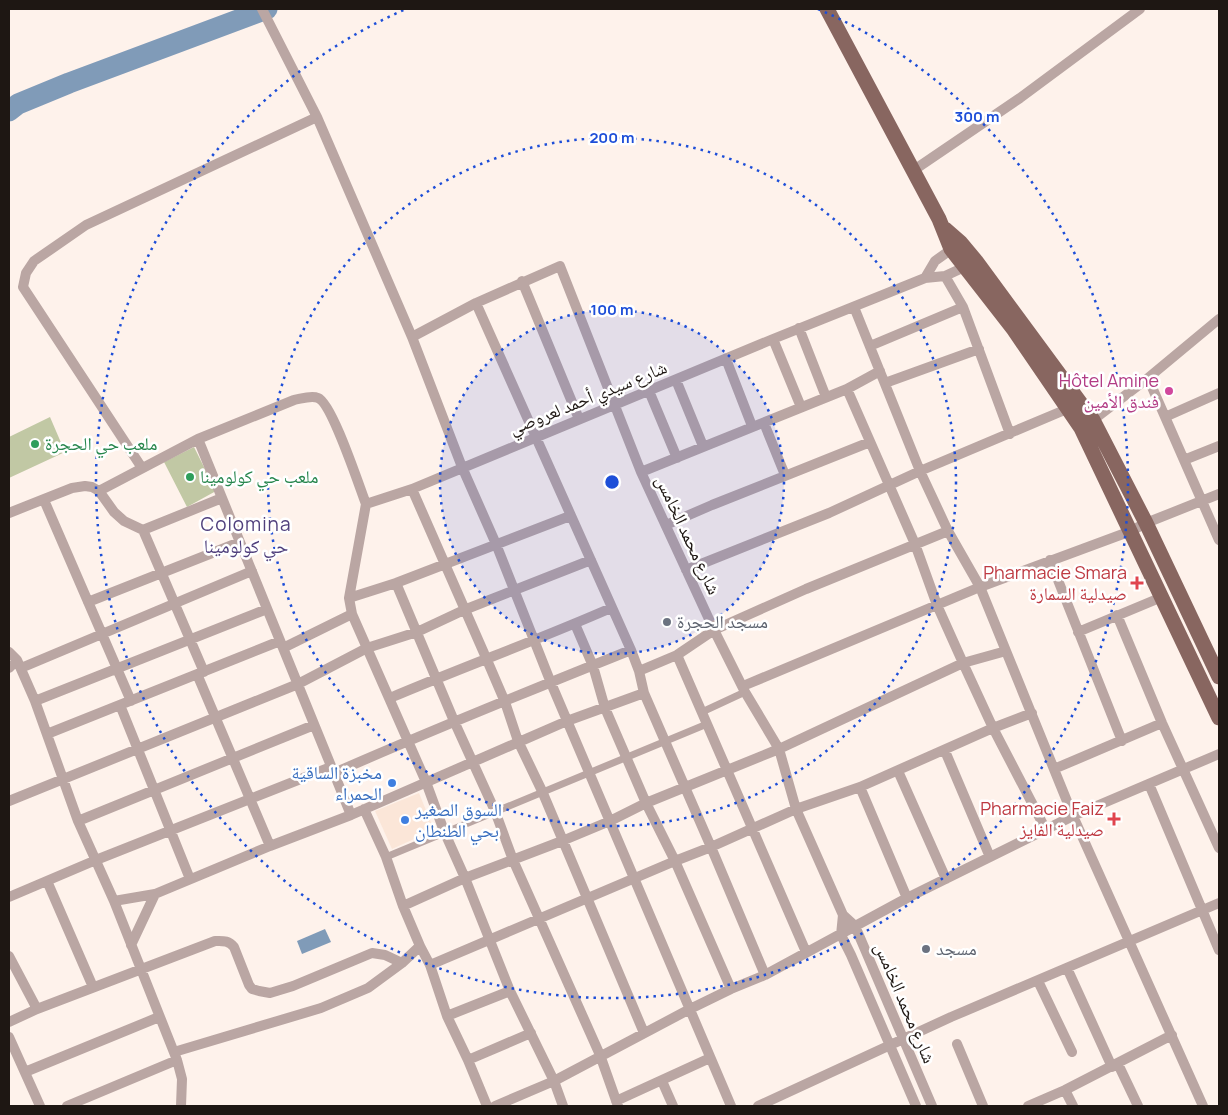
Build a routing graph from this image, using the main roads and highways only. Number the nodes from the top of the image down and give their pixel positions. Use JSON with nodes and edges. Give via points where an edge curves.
{"nodes":[{"id":1,"x":827,"y":9,"type":"edge"},
{"id":2,"x":971,"y":264,"type":"junction"},
{"id":3,"x":1219,"y":677,"type":"edge"},
{"id":4,"x":1219,"y":718,"type":"edge"}],
"edges":[{"from":1,"to":2,"type":"main road","via":[[943,227]]},
{"from":2,"to":3,"type":"main road","via":[[1093,420]]},
{"from":2,"to":4,"type":"main road","via":[[1081,428]]}]}
